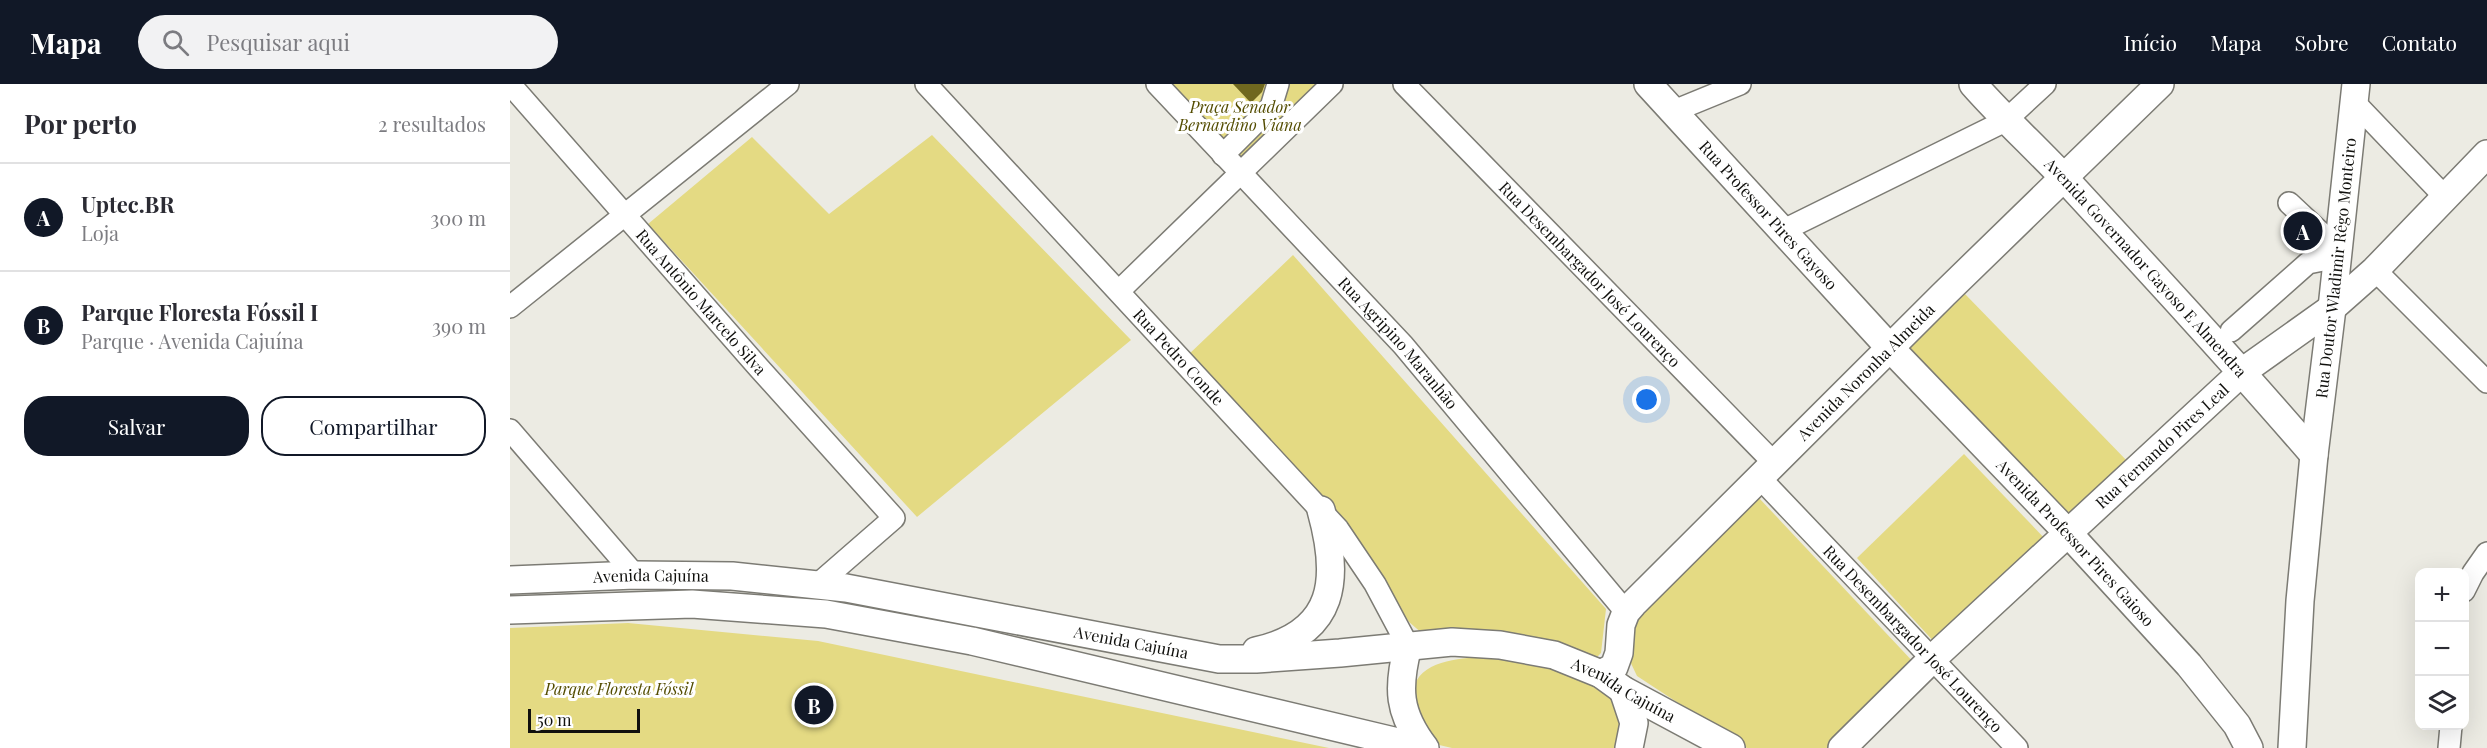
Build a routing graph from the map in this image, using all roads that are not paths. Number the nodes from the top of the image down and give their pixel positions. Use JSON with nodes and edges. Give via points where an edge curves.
{"nodes":[{"id":1,"x":510,"y":84,"type":"edge"},
{"id":2,"x":788,"y":84,"type":"edge"},
{"id":3,"x":927,"y":84,"type":"edge"},
{"id":4,"x":1157,"y":84,"type":"edge"},
{"id":5,"x":1278,"y":84,"type":"edge"},
{"id":6,"x":1332,"y":84,"type":"edge"},
{"id":7,"x":1404,"y":84,"type":"edge"},
{"id":8,"x":1648,"y":84,"type":"edge"},
{"id":9,"x":1740,"y":84,"type":"edge"},
{"id":10,"x":1973,"y":84,"type":"edge"},
{"id":11,"x":2045,"y":84,"type":"edge"},
{"id":12,"x":2160,"y":84,"type":"edge"},
{"id":13,"x":2356,"y":94,"type":"edge"},
{"id":14,"x":1674,"y":111,"type":"junction"},
{"id":15,"x":2005,"y":120,"type":"junction"},
{"id":16,"x":2487,"y":154,"type":"edge"},
{"id":17,"x":1223,"y":155,"type":"junction"},
{"id":18,"x":1240,"y":174,"type":"junction"},
{"id":19,"x":2063,"y":177,"type":"junction"},
{"id":20,"x":2445,"y":197,"type":"junction"},
{"id":21,"x":2289,"y":203,"type":"dead end"},
{"id":22,"x":625,"y":215,"type":"junction"},
{"id":23,"x":1784,"y":230,"type":"junction"},
{"id":24,"x":2328,"y":258,"type":"junction"},
{"id":25,"x":2375,"y":270,"type":"junction"},
{"id":26,"x":1119,"y":291,"type":"junction"},
{"id":27,"x":510,"y":307,"type":"edge"},
{"id":28,"x":2332,"y":308,"type":"junction"},
{"id":29,"x":2231,"y":331,"type":"dead end"},
{"id":30,"x":1890,"y":348,"type":"junction"},
{"id":31,"x":2242,"y":372,"type":"junction"},
{"id":32,"x":2487,"y":382,"type":"edge"},
{"id":33,"x":510,"y":430,"type":"edge"},
{"id":34,"x":2314,"y":455,"type":"junction"},
{"id":35,"x":1767,"y":471,"type":"junction"},
{"id":36,"x":1321,"y":510,"type":"junction"},
{"id":37,"x":2068,"y":533,"type":"junction"},
{"id":38,"x":2487,"y":553,"type":"edge"},
{"id":39,"x":635,"y":575,"type":"junction"},
{"id":40,"x":510,"y":580,"type":"edge"},
{"id":41,"x":2469,"y":581,"type":"edge"},
{"id":42,"x":817,"y":585,"type":"junction"},
{"id":43,"x":510,"y":610,"type":"edge"},
{"id":44,"x":1626,"y":612,"type":"junction"},
{"id":45,"x":1408,"y":646,"type":"junction"},
{"id":46,"x":1933,"y":658,"type":"junction"},
{"id":47,"x":1219,"y":659,"type":"junction"},
{"id":48,"x":1601,"y":674,"type":"junction"},
{"id":49,"x":1623,"y":690,"type":"junction"},
{"id":50,"x":2451,"y":730,"type":"edge"},
{"id":51,"x":1424,"y":748,"type":"edge"},
{"id":52,"x":1629,"y":748,"type":"edge"},
{"id":53,"x":1731,"y":748,"type":"edge"},
{"id":54,"x":1842,"y":748,"type":"edge"},
{"id":55,"x":2017,"y":748,"type":"edge"},
{"id":56,"x":2249,"y":748,"type":"edge"},
{"id":57,"x":2292,"y":748,"type":"edge"},
{"id":58,"x":2449,"y":748,"type":"edge"}],
"edges":[{"from":1,"to":22,"type":"street","name":"Rua Antônio Marcelo Silva"},
{"from":2,"to":22,"type":"street"},
{"from":3,"to":26,"type":"street","name":"Rua Pedro Conde"},
{"from":4,"to":17,"type":"street","name":"Rua Agripino Maranhão"},
{"from":5,"to":17,"type":"street","via":[[1271,107]]},
{"from":6,"to":18,"type":"street"},
{"from":7,"to":35,"type":"street","name":"Rua Desembargador José Lourenço"},
{"from":8,"to":14,"type":"main road","name":"Rua Professor Pires Gayoso"},
{"from":9,"to":14,"type":"street"},
{"from":10,"to":15,"type":"main road","name":"Avenida Governador Gayoso E Almendra"},
{"from":11,"to":15,"type":"street"},
{"from":12,"to":19,"type":"main road","name":"Avenida Noronha Almeida"},
{"from":13,"to":20,"type":"street"},
{"from":13,"to":24,"type":"main road","name":"Rua Doutor Wladimir Rêgo Monteiro"},
{"from":14,"to":23,"type":"main road","name":"Rua Professor Pires Gayoso"},
{"from":15,"to":19,"type":"main road","name":"Avenida Governador Gayoso E Almendra"},
{"from":15,"to":23,"type":"street"},
{"from":16,"to":20,"type":"main road","name":"Rua Fernando Pires Leal"},
{"from":17,"to":18,"type":"street","name":"Rua Agripino Maranhão"},
{"from":18,"to":26,"type":"street"},
{"from":18,"to":44,"type":"street","name":"Rua Agripino Maranhão","via":[[1403,345]]},
{"from":19,"to":30,"type":"main road","name":"Avenida Noronha Almeida"},
{"from":19,"to":31,"type":"main road","name":"Avenida Governador Gayoso E Almendra"},
{"from":20,"to":25,"type":"main road","name":"Rua Fernando Pires Leal"},
{"from":21,"to":24,"type":"street","via":[[2320,232]]},
{"from":22,"to":27,"type":"street"},
{"from":22,"to":42,"type":"street","name":"Rua Antônio Marcelo Silva","via":[[894,518]]},
{"from":23,"to":30,"type":"main road","name":"Rua Professor Pires Gayoso"},
{"from":24,"to":28,"type":"main road","name":"Rua Doutor Wladimir Rêgo Monteiro"},
{"from":24,"to":29,"type":"street","via":[[2308,263]]},
{"from":25,"to":28,"type":"main road","name":"Rua Fernando Pires Leal"},
{"from":25,"to":32,"type":"street"},
{"from":26,"to":36,"type":"street","name":"Rua Pedro Conde"},
{"from":28,"to":31,"type":"main road","name":"Rua Fernando Pires Leal"},
{"from":28,"to":34,"type":"main road","name":"Rua Doutor Wladimir Rêgo Monteiro"},
{"from":30,"to":35,"type":"main road","name":"Avenida Noronha Almeida"},
{"from":30,"to":37,"type":"main road","name":"Avenida Professor Pires Gaioso"},
{"from":31,"to":34,"type":"main road","name":"Avenida Governador Gayoso E Almendra"},
{"from":31,"to":37,"type":"main road","name":"Rua Fernando Pires Leal"},
{"from":33,"to":39,"type":"street"},
{"from":34,"to":57,"type":"main road","name":"Rua Doutor Wladimir Rêgo Monteiro","via":[[2300,601]]},
{"from":35,"to":44,"type":"main road","name":"Avenida Noronha Almeida"},
{"from":35,"to":46,"type":"street","name":"Rua Desembargador José Lourenço"},
{"from":36,"to":45,"type":"street","name":"Rua Pedro Conde","via":[[1376,584]]},
{"from":36,"to":47,"type":"main road","via":[[1330,544],[1332,573],[1319,615],[1297,635],[1261,650]]},
{"from":37,"to":46,"type":"main road","name":"Rua Fernando Pires Leal"},
{"from":37,"to":56,"type":"main road","name":"Avenida Professor Pires Gaioso","via":[[2214,693]]},
{"from":38,"to":41,"type":"street"},
{"from":39,"to":40,"type":"main road","name":"Avenida Cajuína"},
{"from":39,"to":42,"type":"main road","name":"Avenida Cajuína","via":[[732,576]]},
{"from":42,"to":47,"type":"main road","name":"Avenida Cajuína","via":[[905,598]]},
{"from":43,"to":51,"type":"main road","name":"Avenida Cajuína","via":[[692,604],[826,614],[972,641]]},
{"from":44,"to":48,"type":"main road","via":[[1614,667]]},
{"from":45,"to":47,"type":"main road","name":"Avenida Cajuína"},
{"from":45,"to":48,"type":"main road","name":"Avenida Cajuína","via":[[1452,642],[1500,645],[1554,655]]},
{"from":45,"to":51,"type":"main road","via":[[1400,677],[1403,704]]},
{"from":46,"to":54,"type":"main road","name":"Rua Fernando Pires Leal"},
{"from":46,"to":55,"type":"street","name":"Rua Desembargador José Lourenço"},
{"from":48,"to":49,"type":"main road","name":"Avenida Cajuína"},
{"from":49,"to":52,"type":"main road","via":[[1634,723]]},
{"from":49,"to":53,"type":"main road","name":"Avenida Cajuína"},
{"from":50,"to":58,"type":"street"}]}
